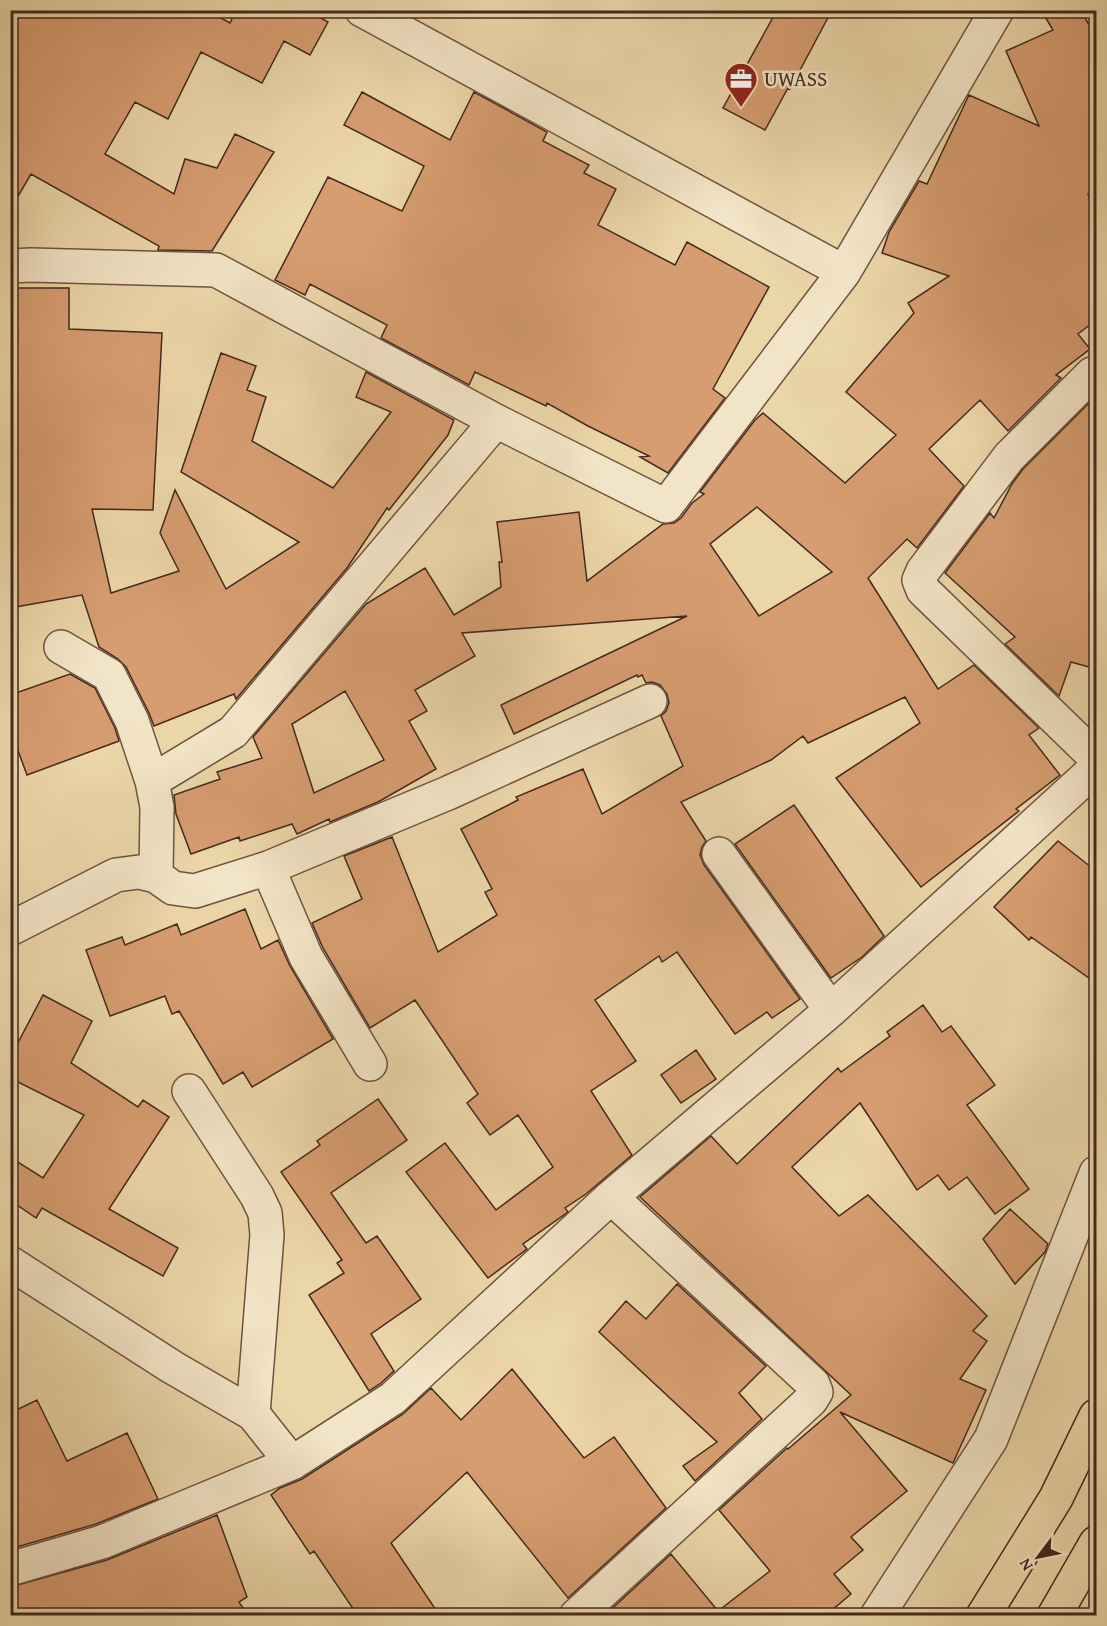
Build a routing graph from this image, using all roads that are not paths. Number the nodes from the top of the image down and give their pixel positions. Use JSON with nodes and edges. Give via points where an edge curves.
{"nodes":[{"id":1,"x":362,"y":10,"type":"edge"},
{"id":2,"x":997,"y":10,"type":"edge"},
{"id":3,"x":10,"y":266,"type":"edge"},
{"id":4,"x":844,"y":272,"type":"junction"},
{"id":5,"x":1092,"y":374,"type":"dead end"},
{"id":6,"x":496,"y":421,"type":"junction"},
{"id":7,"x":61,"y":647,"type":"dead end"},
{"id":8,"x":650,"y":701,"type":"dead end"},
{"id":9,"x":1096,"y":758,"type":"edge"},
{"id":10,"x":1096,"y":768,"type":"edge"},
{"id":11,"x":152,"y":781,"type":"junction"},
{"id":12,"x":719,"y":854,"type":"dead end"},
{"id":13,"x":268,"y":868,"type":"junction"},
{"id":14,"x":156,"y":876,"type":"junction"},
{"id":15,"x":10,"y":929,"type":"edge"},
{"id":16,"x":831,"y":1010,"type":"junction"},
{"id":17,"x":370,"y":1064,"type":"dead end"},
{"id":18,"x":189,"y":1091,"type":"dead end"},
{"id":19,"x":1096,"y":1173,"type":"edge"},
{"id":20,"x":611,"y":1197,"type":"junction"},
{"id":21,"x":10,"y":1263,"type":"edge"},
{"id":22,"x":253,"y":1414,"type":"junction"},
{"id":23,"x":1096,"y":1416,"type":"edge"},
{"id":24,"x":292,"y":1463,"type":"junction"},
{"id":25,"x":1096,"y":1543,"type":"edge"},
{"id":26,"x":10,"y":1569,"type":"edge"},
{"id":27,"x":576,"y":1616,"type":"edge"},
{"id":28,"x":877,"y":1616,"type":"edge"},
{"id":29,"x":983,"y":1616,"type":"edge"},
{"id":30,"x":1054,"y":1616,"type":"edge"}],
"edges":[{"from":1,"to":4,"type":"street"},
{"from":2,"to":4,"type":"street"},
{"from":3,"to":6,"type":"street","via":[[216,270]]},
{"from":4,"to":6,"type":"street","via":[[666,506]]},
{"from":5,"to":9,"type":"street","via":[[1009,457],[919,580],[923,590]]},
{"from":6,"to":11,"type":"street","via":[[233,732]]},
{"from":7,"to":11,"type":"street","via":[[109,675],[132,721]]},
{"from":8,"to":13,"type":"street","via":[[448,793]]},
{"from":10,"to":16,"type":"street"},
{"from":11,"to":14,"type":"street","via":[[157,807]]},
{"from":12,"to":16,"type":"street"},
{"from":13,"to":14,"type":"street","via":[[195,891],[173,888]]},
{"from":13,"to":17,"type":"street","via":[[306,957]]},
{"from":14,"to":15,"type":"street","via":[[116,875]]},
{"from":16,"to":20,"type":"street"},
{"from":18,"to":22,"type":"street","via":[[265,1213],[267,1234]]},
{"from":19,"to":28,"type":"street","via":[[991,1439]]},
{"from":20,"to":24,"type":"street","via":[[393,1398]]},
{"from":20,"to":27,"type":"street","via":[[813,1384],[816,1392]]},
{"from":21,"to":22,"type":"street"},
{"from":22,"to":24,"type":"street"},
{"from":23,"to":29,"type":"highway","via":[[1056,1498]]},
{"from":24,"to":26,"type":"street","via":[[102,1542]]},
{"from":25,"to":30,"type":"highway"}]}
